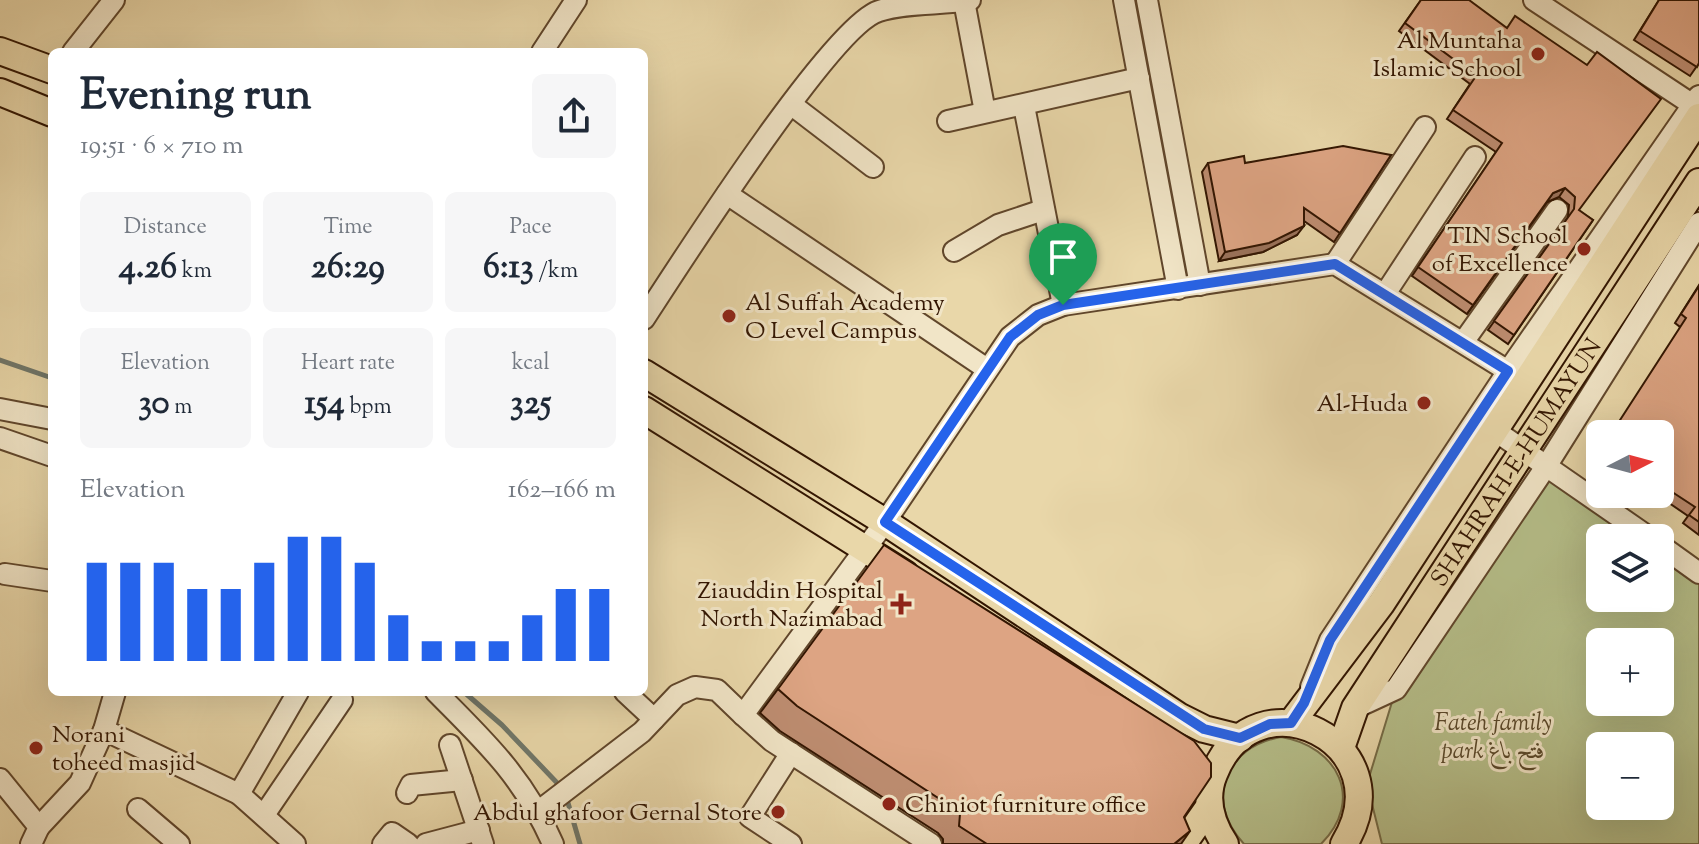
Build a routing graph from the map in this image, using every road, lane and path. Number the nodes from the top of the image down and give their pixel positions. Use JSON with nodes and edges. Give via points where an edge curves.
{"nodes":[{"id":1,"x":114,"y":0,"type":"edge"},
{"id":2,"x":576,"y":0,"type":"edge"},
{"id":3,"x":970,"y":0,"type":"edge"},
{"id":4,"x":1124,"y":0,"type":"edge"},
{"id":5,"x":1147,"y":0,"type":"edge"},
{"id":6,"x":1534,"y":0,"type":"edge"},
{"id":7,"x":964,"y":1,"type":"edge"},
{"id":8,"x":876,"y":6,"type":"edge"},
{"id":9,"x":76,"y":48,"type":"edge"},
{"id":10,"x":545,"y":48,"type":"edge"},
{"id":11,"x":0,"y":51,"type":"edge"},
{"id":12,"x":48,"y":69,"type":"edge"},
{"id":13,"x":1139,"y":78,"type":"junction"},
{"id":14,"x":0,"y":92,"type":"edge"},
{"id":15,"x":792,"y":105,"type":"junction"},
{"id":16,"x":1024,"y":106,"type":"junction"},
{"id":17,"x":1697,"y":106,"type":"edge"},
{"id":18,"x":48,"y":111,"type":"edge"},
{"id":19,"x":985,"y":112,"type":"junction"},
{"id":20,"x":948,"y":121,"type":"dead end"},
{"id":21,"x":1425,"y":127,"type":"dead end"},
{"id":22,"x":1475,"y":157,"type":"dead end"},
{"id":23,"x":873,"y":167,"type":"dead end"},
{"id":24,"x":1699,"y":182,"type":"edge"},
{"id":25,"x":727,"y":194,"type":"junction"},
{"id":26,"x":1043,"y":210,"type":"junction"},
{"id":27,"x":1557,"y":210,"type":"dead end"},
{"id":28,"x":1699,"y":223,"type":"edge"},
{"id":29,"x":954,"y":251,"type":"dead end"},
{"id":30,"x":1335,"y":264,"type":"junction"},
{"id":31,"x":1200,"y":285,"type":"junction"},
{"id":32,"x":1178,"y":289,"type":"junction"},
{"id":33,"x":1385,"y":294,"type":"junction"},
{"id":34,"x":1063,"y":305,"type":"junction"},
{"id":35,"x":648,"y":313,"type":"edge"},
{"id":36,"x":1464,"y":341,"type":"junction"},
{"id":37,"x":987,"y":369,"type":"junction"},
{"id":38,"x":1508,"y":371,"type":"junction"},
{"id":39,"x":648,"y":375,"type":"edge"},
{"id":40,"x":0,"y":409,"type":"edge"},
{"id":41,"x":648,"y":413,"type":"edge"},
{"id":42,"x":48,"y":418,"type":"edge"},
{"id":43,"x":1494,"y":430,"type":"junction"},
{"id":44,"x":0,"y":438,"type":"edge"},
{"id":45,"x":1524,"y":451,"type":"junction"},
{"id":46,"x":48,"y":455,"type":"edge"},
{"id":47,"x":1547,"y":465,"type":"junction"},
{"id":48,"x":885,"y":522,"type":"junction"},
{"id":49,"x":1630,"y":524,"type":"edge"},
{"id":50,"x":866,"y":550,"type":"junction"},
{"id":51,"x":1674,"y":555,"type":"edge"},
{"id":52,"x":1699,"y":573,"type":"edge"},
{"id":53,"x":5,"y":574,"type":"dead end"},
{"id":54,"x":48,"y":580,"type":"edge"},
{"id":55,"x":931,"y":591,"type":"edge"},
{"id":56,"x":114,"y":696,"type":"edge"},
{"id":57,"x":296,"y":696,"type":"edge"},
{"id":58,"x":440,"y":696,"type":"edge"},
{"id":59,"x":629,"y":696,"type":"edge"},
{"id":60,"x":342,"y":700,"type":"dead end"},
{"id":61,"x":1355,"y":708,"type":"junction"},
{"id":62,"x":1298,"y":713,"type":"junction"},
{"id":63,"x":743,"y":715,"type":"junction"},
{"id":64,"x":654,"y":719,"type":"junction"},
{"id":65,"x":104,"y":730,"type":"junction"},
{"id":66,"x":1240,"y":738,"type":"junction"},
{"id":67,"x":450,"y":745,"type":"dead end"},
{"id":68,"x":1341,"y":748,"type":"junction"},
{"id":69,"x":791,"y":753,"type":"junction"},
{"id":70,"x":0,"y":779,"type":"edge"},
{"id":71,"x":462,"y":780,"type":"junction"},
{"id":72,"x":1205,"y":785,"type":"junction"},
{"id":73,"x":407,"y":793,"type":"dead end"},
{"id":74,"x":239,"y":794,"type":"junction"},
{"id":75,"x":138,"y":809,"type":"dead end"},
{"id":76,"x":539,"y":811,"type":"junction"},
{"id":77,"x":264,"y":815,"type":"junction"},
{"id":78,"x":35,"y":835,"type":"edge"},
{"id":79,"x":481,"y":837,"type":"edge"},
{"id":80,"x":1354,"y":839,"type":"edge"},
{"id":81,"x":179,"y":844,"type":"edge"},
{"id":82,"x":295,"y":844,"type":"edge"},
{"id":83,"x":383,"y":844,"type":"edge"},
{"id":84,"x":408,"y":844,"type":"edge"},
{"id":85,"x":426,"y":844,"type":"edge"},
{"id":86,"x":553,"y":844,"type":"edge"},
{"id":87,"x":791,"y":844,"type":"edge"},
{"id":88,"x":931,"y":844,"type":"edge"},
{"id":89,"x":1183,"y":844,"type":"edge"},
{"id":90,"x":1225,"y":844,"type":"edge"}],
"edges":[{"from":1,"to":9,"type":"street"},
{"from":2,"to":10,"type":"street"},
{"from":3,"to":7,"type":"street"},
{"from":4,"to":13,"type":"street"},
{"from":5,"to":31,"type":"street"},
{"from":6,"to":17,"type":"street"},
{"from":7,"to":8,"type":"street"},
{"from":7,"to":19,"type":"street"},
{"from":8,"to":15,"type":"street"},
{"from":11,"to":12,"type":"main road"},
{"from":13,"to":16,"type":"street"},
{"from":13,"to":32,"type":"street"},
{"from":14,"to":18,"type":"main road"},
{"from":15,"to":23,"type":"street"},
{"from":15,"to":25,"type":"street"},
{"from":16,"to":19,"type":"street"},
{"from":16,"to":26,"type":"street"},
{"from":17,"to":38,"type":"street"},
{"from":17,"to":43,"type":"main road","name":"SHAHRAH-E-HUMAYUN"},
{"from":19,"to":20,"type":"street"},
{"from":21,"to":30,"type":"street"},
{"from":22,"to":33,"type":"street"},
{"from":24,"to":45,"type":"main road","name":"SHAHRAH-E-HUMAYUN"},
{"from":25,"to":35,"type":"street"},
{"from":25,"to":37,"type":"street"},
{"from":26,"to":29,"type":"street","via":[[998,225]]},
{"from":26,"to":34,"type":"street"},
{"from":27,"to":36,"type":"street"},
{"from":28,"to":47,"type":"street"},
{"from":30,"to":31,"type":"street"},
{"from":30,"to":33,"type":"street"},
{"from":31,"to":32,"type":"street"},
{"from":32,"to":34,"type":"street"},
{"from":33,"to":36,"type":"street"},
{"from":34,"to":37,"type":"street","via":[[1038,315],[1010,337]]},
{"from":36,"to":38,"type":"street"},
{"from":37,"to":48,"type":"street"},
{"from":38,"to":62,"type":"street","via":[[1330,640]]},
{"from":39,"to":48,"type":"main road"},
{"from":40,"to":42,"type":"street"},
{"from":41,"to":50,"type":"main road"},
{"from":43,"to":45,"type":"street"},
{"from":43,"to":62,"type":"main road","name":"SHAHRAH-E-HUMAYUN","via":[[1381,604]]},
{"from":44,"to":46,"type":"street"},
{"from":45,"to":47,"type":"street"},
{"from":45,"to":61,"type":"main road","name":"SHAHRAH-E-HUMAYUN"},
{"from":47,"to":49,"type":"street"},
{"from":47,"to":61,"type":"street","via":[[1396,689]]},
{"from":48,"to":50,"type":"street"},
{"from":48,"to":66,"type":"main road","via":[[1180,717]]},
{"from":50,"to":55,"type":"main road"},
{"from":50,"to":63,"type":"street"},
{"from":51,"to":52,"type":"street"},
{"from":53,"to":54,"type":"street"},
{"from":56,"to":65,"type":"street"},
{"from":57,"to":74,"type":"street"},
{"from":58,"to":76,"type":"street","via":[[505,761]]},
{"from":59,"to":64,"type":"street"},
{"from":60,"to":77,"type":"street"},
{"from":61,"to":68,"type":"main road","name":"SHAHRAH-E-HUMAYUN"},
{"from":62,"to":66,"type":"main road"},
{"from":62,"to":68,"type":"main road"},
{"from":63,"to":64,"type":"street","via":[[717,690],[695,687],[677,695]]},
{"from":63,"to":69,"type":"street"},
{"from":64,"to":76,"type":"street"},
{"from":65,"to":74,"type":"street"},
{"from":65,"to":78,"type":"street","via":[[80,783]]},
{"from":66,"to":72,"type":"main road"},
{"from":67,"to":71,"type":"street"},
{"from":68,"to":80,"type":"main road","via":[[1359,787]]},
{"from":69,"to":87,"type":"street","via":[[750,817]]},
{"from":69,"to":88,"type":"street"},
{"from":70,"to":78,"type":"street"},
{"from":71,"to":73,"type":"street","via":[[411,785]]},
{"from":71,"to":79,"type":"street"},
{"from":72,"to":89,"type":"main road"},
{"from":72,"to":90,"type":"main road","via":[[1215,830]]},
{"from":74,"to":77,"type":"street"},
{"from":75,"to":81,"type":"street"},
{"from":76,"to":86,"type":"street"},
{"from":77,"to":82,"type":"street"},
{"from":79,"to":85,"type":"street"},
{"from":83,"to":84,"type":"street","via":[[392,833]]}]}
